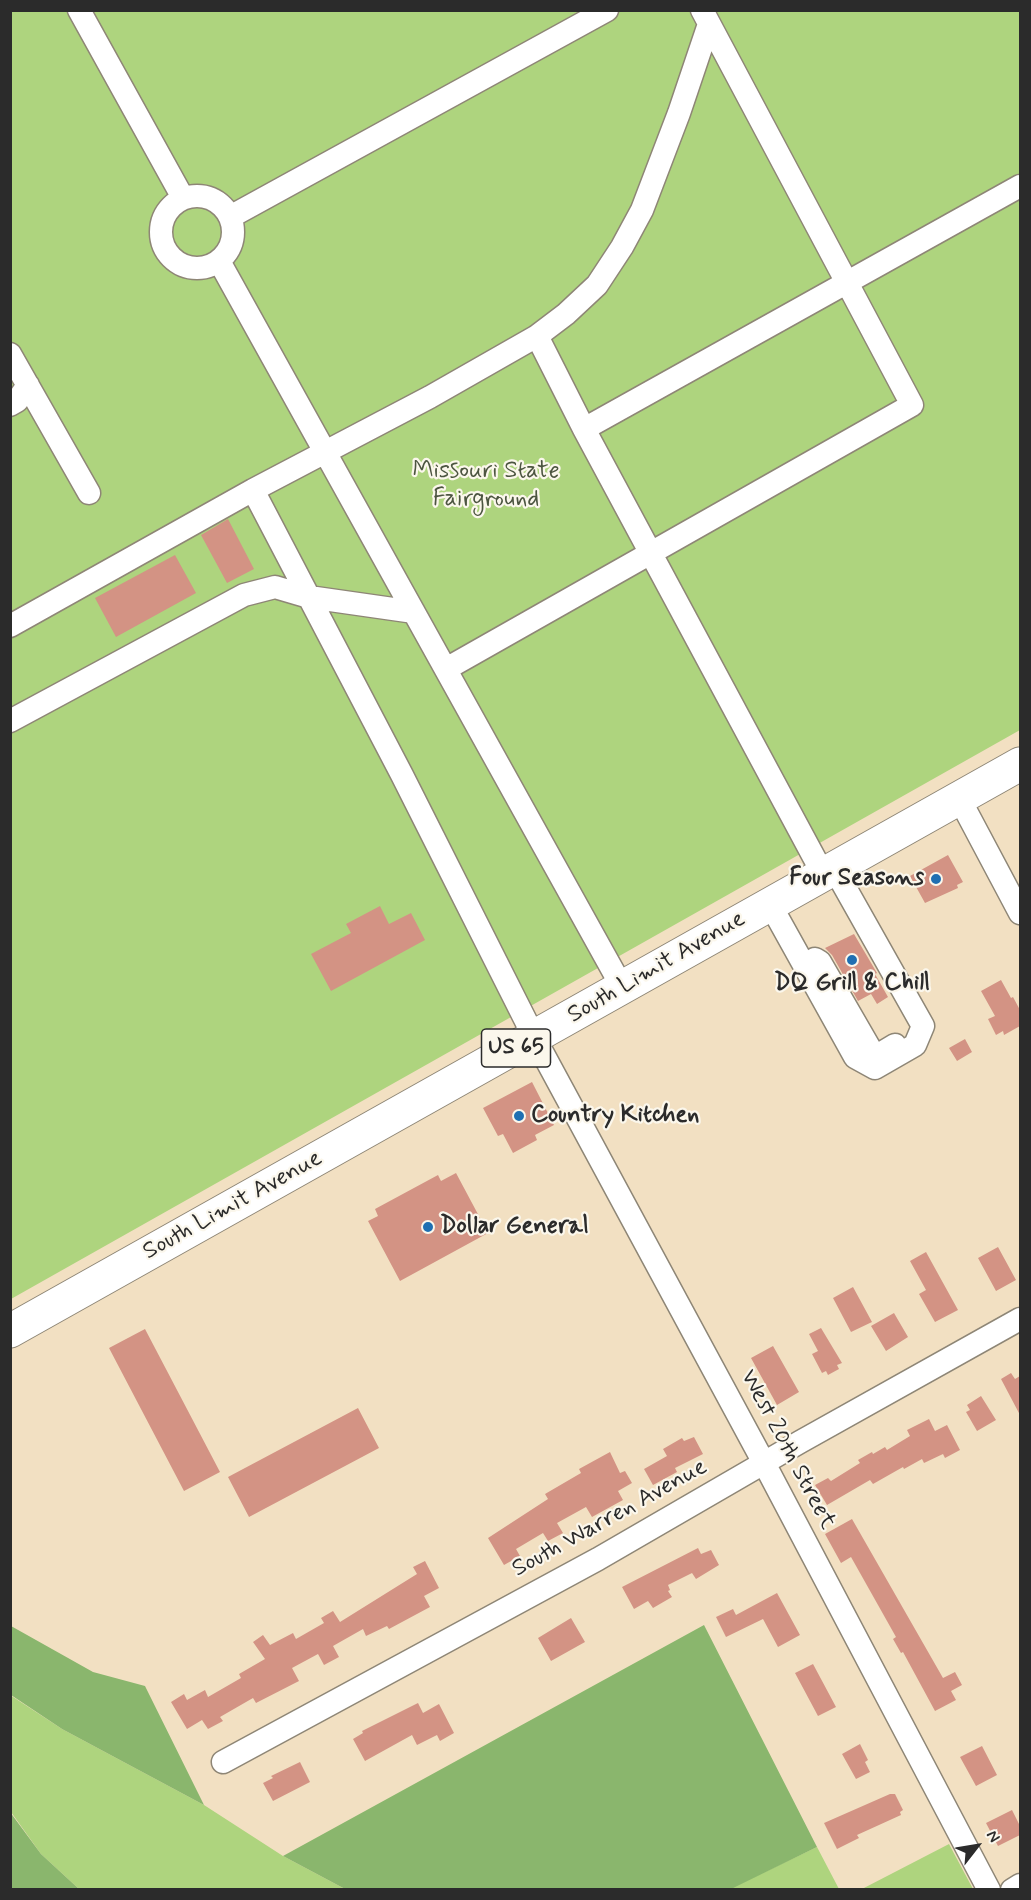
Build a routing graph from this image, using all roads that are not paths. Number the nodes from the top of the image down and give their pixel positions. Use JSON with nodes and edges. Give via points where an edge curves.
{"nodes":[{"id":1,"x":79,"y":10,"type":"edge"},
{"id":2,"x":608,"y":10,"type":"edge"},
{"id":3,"x":706,"y":17,"type":"edge"},
{"id":4,"x":1020,"y":186,"type":"edge"},
{"id":5,"x":183,"y":198,"type":"junction"},
{"id":6,"x":230,"y":217,"type":"junction"},
{"id":7,"x":219,"y":261,"type":"junction"},
{"id":8,"x":848,"y":282,"type":"junction"},
{"id":9,"x":537,"y":336,"type":"junction"},
{"id":10,"x":10,"y":354,"type":"edge"},
{"id":11,"x":28,"y":385,"type":"junction"},
{"id":12,"x":10,"y":405,"type":"edge"},
{"id":13,"x":584,"y":429,"type":"junction"},
{"id":14,"x":327,"y":452,"type":"junction"},
{"id":15,"x":253,"y":490,"type":"junction"},
{"id":16,"x":89,"y":493,"type":"dead end"},
{"id":17,"x":650,"y":552,"type":"junction"},
{"id":18,"x":309,"y":597,"type":"junction"},
{"id":19,"x":414,"y":612,"type":"junction"},
{"id":20,"x":10,"y":626,"type":"edge"},
{"id":21,"x":446,"y":669,"type":"junction"},
{"id":22,"x":10,"y":721,"type":"edge"},
{"id":23,"x":1020,"y":764,"type":"edge"},
{"id":24,"x":959,"y":798,"type":"junction"},
{"id":25,"x":828,"y":871,"type":"junction"},
{"id":26,"x":770,"y":904,"type":"junction"},
{"id":27,"x":1020,"y":913,"type":"edge"},
{"id":28,"x":622,"y":987,"type":"junction"},
{"id":29,"x":534,"y":1037,"type":"junction"},
{"id":30,"x":1020,"y":1319,"type":"edge"},
{"id":31,"x":10,"y":1331,"type":"edge"},
{"id":32,"x":764,"y":1463,"type":"junction"},
{"id":33,"x":223,"y":1762,"type":"dead end"},
{"id":34,"x":1020,"y":1885,"type":"edge"},
{"id":35,"x":989,"y":1890,"type":"edge"},
{"id":36,"x":1012,"y":1890,"type":"edge"}],
"edges":[{"from":1,"to":5,"type":"street"},
{"from":2,"to":6,"type":"street"},
{"from":3,"to":8,"type":"street"},
{"from":3,"to":9,"type":"street","via":[[646,199],[627,238],[597,285]]},
{"from":4,"to":8,"type":"street"},
{"from":5,"to":6,"type":"street","via":[[203,196],[214,200]]},
{"from":5,"to":7,"type":"street","via":[[164,216],[161,228],[166,251],[185,266],[196,268]]},
{"from":6,"to":7,"type":"street","via":[[232,241]]},
{"from":7,"to":14,"type":"street"},
{"from":8,"to":13,"type":"street"},
{"from":8,"to":17,"type":"street","via":[[912,405]]},
{"from":9,"to":13,"type":"street"},
{"from":9,"to":14,"type":"street"},
{"from":10,"to":11,"type":"street"},
{"from":11,"to":12,"type":"street"},
{"from":11,"to":16,"type":"street"},
{"from":13,"to":17,"type":"street"},
{"from":14,"to":15,"type":"street"},
{"from":14,"to":19,"type":"street"},
{"from":15,"to":18,"type":"street","name":"West 20th Street"},
{"from":15,"to":20,"type":"street"},
{"from":17,"to":21,"type":"street"},
{"from":17,"to":25,"type":"street"},
{"from":18,"to":19,"type":"street"},
{"from":18,"to":22,"type":"street","via":[[275,587],[244,595]]},
{"from":18,"to":29,"type":"street","name":"West 20th Street"},
{"from":19,"to":21,"type":"street"},
{"from":21,"to":28,"type":"street"},
{"from":23,"to":24,"type":"highway","name":"South Limit Avenue","number":"US 65"},
{"from":24,"to":25,"type":"highway","name":"South Limit Avenue","number":"US 65"},
{"from":24,"to":27,"type":"street"},
{"from":25,"to":26,"type":"highway","name":"South Limit Avenue","number":"US 65"},
{"from":25,"to":26,"type":"street","via":[[909,1016],[909,1031],[903,1040],[880,1054],[872,1052],[820,962],[808,954],[798,954]]},
{"from":26,"to":28,"type":"highway","name":"South Limit Avenue","number":"US 65"},
{"from":28,"to":29,"type":"highway","name":"South Limit Avenue","number":"US 65"},
{"from":29,"to":31,"type":"highway","name":"South Limit Avenue","number":"US 65"},
{"from":29,"to":32,"type":"street","name":"West 20th Street"},
{"from":30,"to":32,"type":"street","name":"South Warren Avenue"},
{"from":32,"to":33,"type":"street","name":"South Warren Avenue","via":[[598,1559]]},
{"from":32,"to":35,"type":"street","name":"West 20th Street"},
{"from":34,"to":36,"type":"street"}]}
